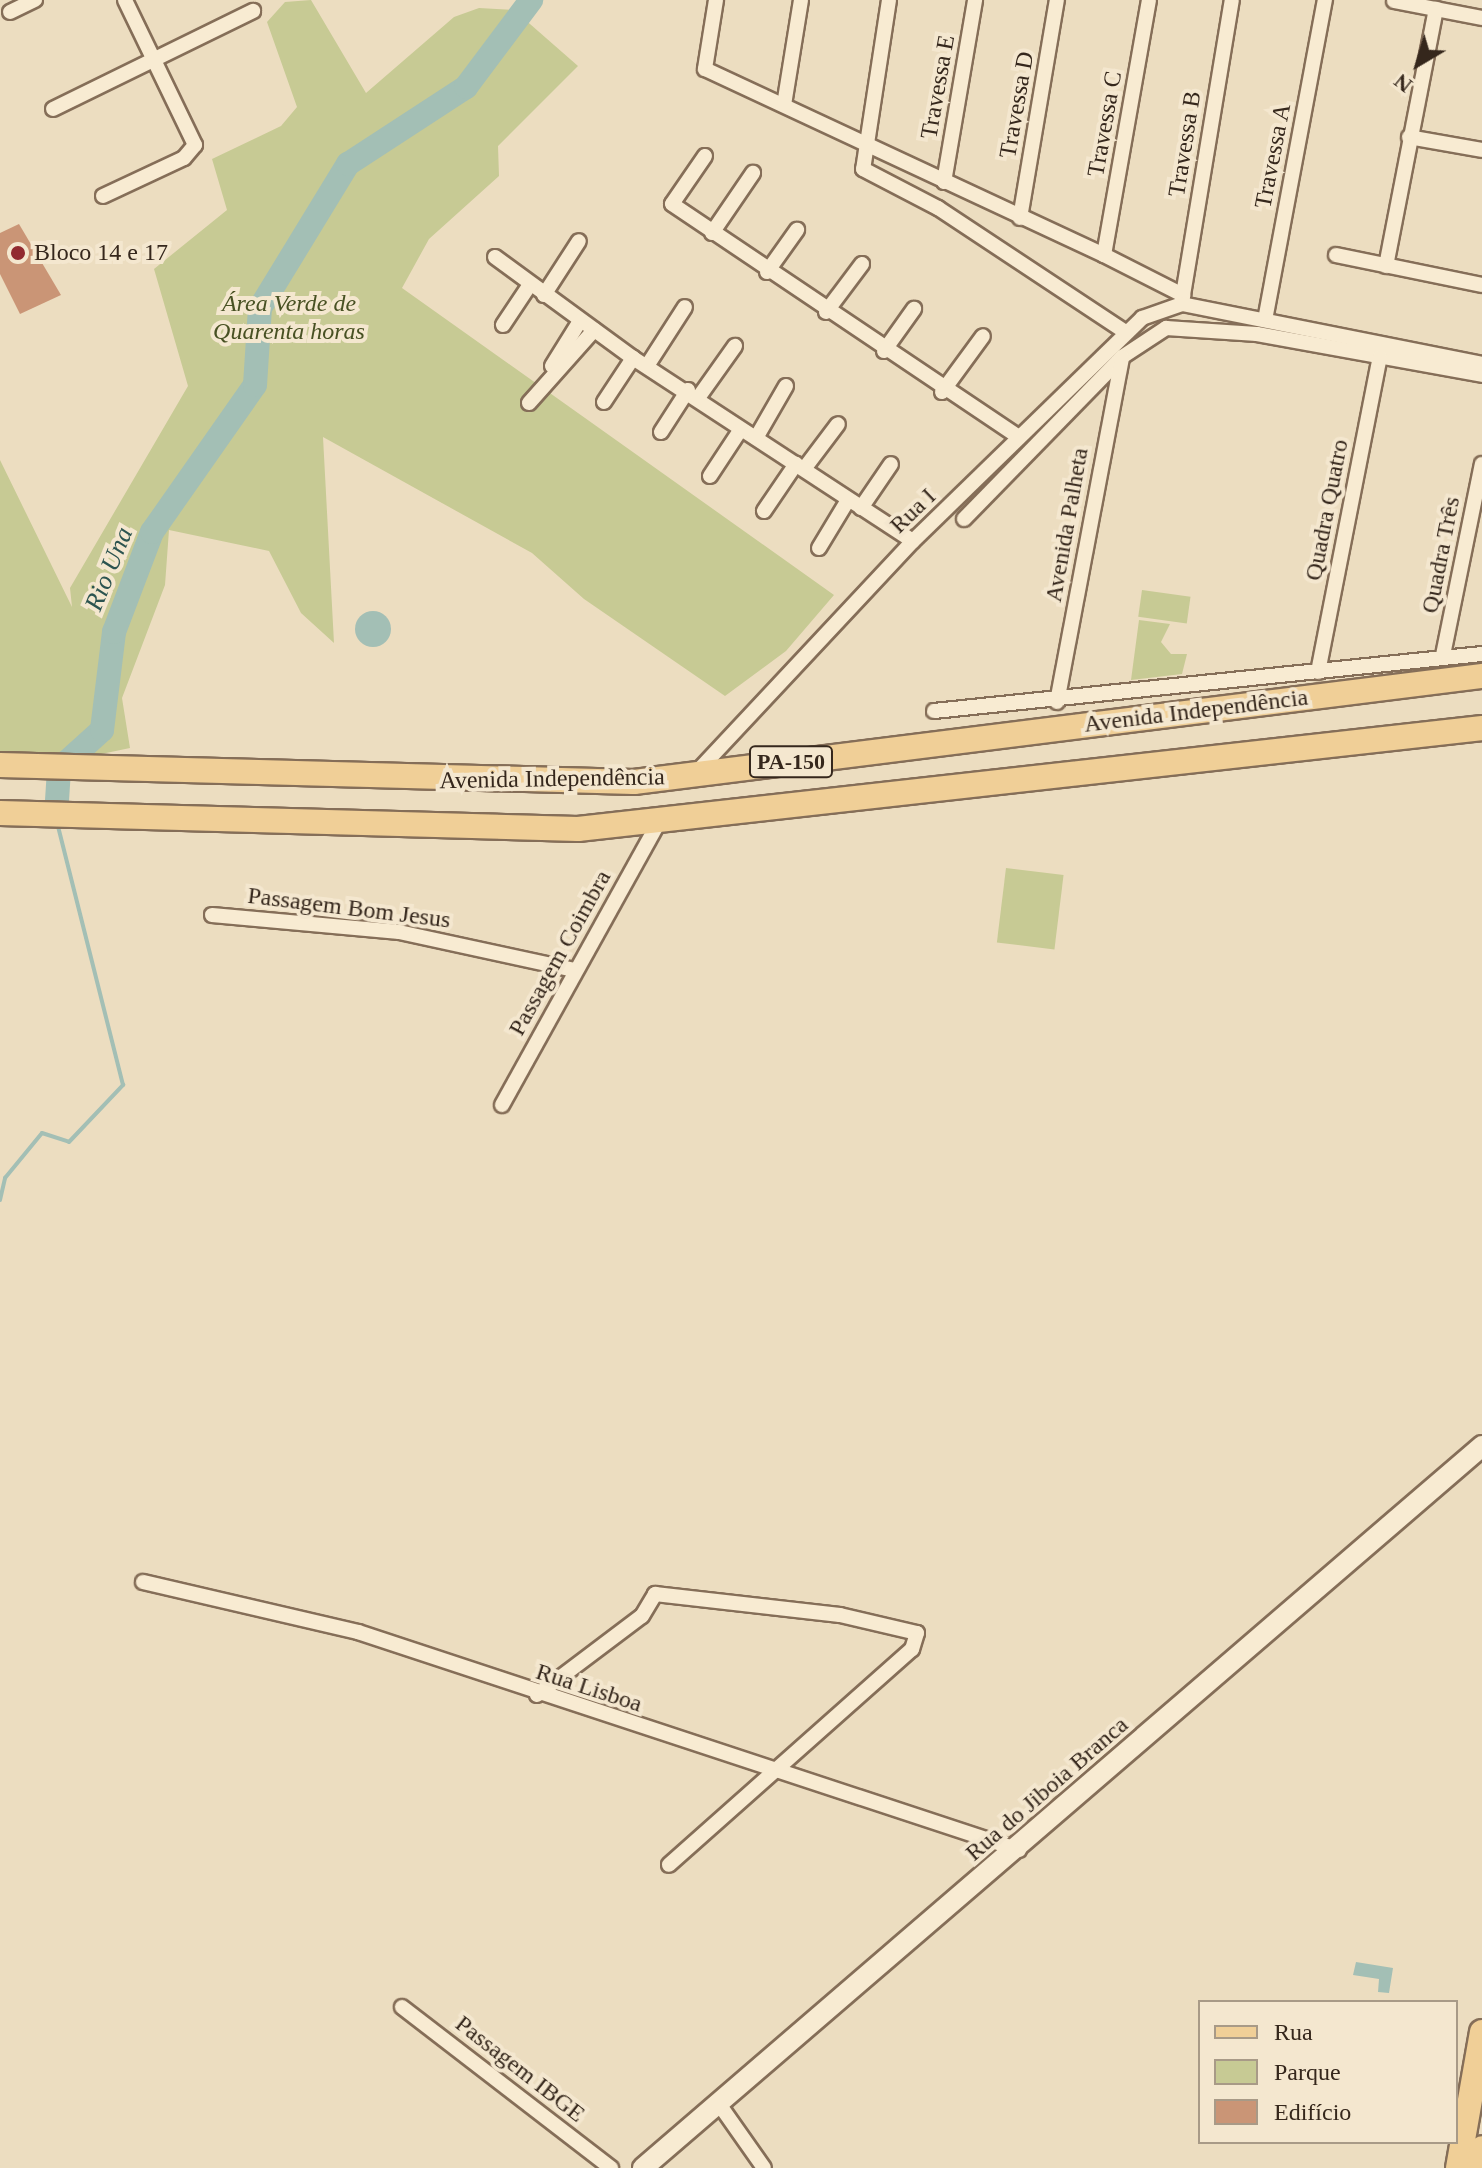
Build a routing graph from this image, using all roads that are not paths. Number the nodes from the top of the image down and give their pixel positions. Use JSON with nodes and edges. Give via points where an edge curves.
{"nodes":[{"id":1,"x":35,"y":0,"type":"edge"},
{"id":2,"x":125,"y":0,"type":"edge"},
{"id":3,"x":716,"y":0,"type":"edge"},
{"id":4,"x":801,"y":0,"type":"edge"},
{"id":5,"x":889,"y":0,"type":"edge"},
{"id":6,"x":975,"y":0,"type":"edge"},
{"id":7,"x":1057,"y":0,"type":"edge"},
{"id":8,"x":1149,"y":0,"type":"edge"},
{"id":9,"x":1232,"y":0,"type":"edge"},
{"id":10,"x":1325,"y":0,"type":"edge"},
{"id":11,"x":1394,"y":1,"type":"edge"},
{"id":12,"x":1436,"y":9,"type":"junction"},
{"id":13,"x":253,"y":11,"type":"dead end"},
{"id":14,"x":10,"y":12,"type":"dead end"},
{"id":15,"x":1482,"y":18,"type":"edge"},
{"id":16,"x":155,"y":60,"type":"junction"},
{"id":17,"x":784,"y":105,"type":"junction"},
{"id":18,"x":53,"y":109,"type":"dead end"},
{"id":19,"x":1409,"y":137,"type":"junction"},
{"id":20,"x":864,"y":142,"type":"junction"},
{"id":21,"x":1482,"y":150,"type":"edge"},
{"id":22,"x":705,"y":156,"type":"dead end"},
{"id":23,"x":753,"y":173,"type":"dead end"},
{"id":24,"x":944,"y":182,"type":"junction"},
{"id":25,"x":103,"y":196,"type":"dead end"},
{"id":26,"x":1020,"y":218,"type":"junction"},
{"id":27,"x":797,"y":230,"type":"dead end"},
{"id":28,"x":712,"y":233,"type":"junction"},
{"id":29,"x":579,"y":241,"type":"dead end"},
{"id":30,"x":1104,"y":255,"type":"junction"},
{"id":31,"x":1336,"y":255,"type":"dead end"},
{"id":32,"x":495,"y":257,"type":"dead end"},
{"id":33,"x":862,"y":264,"type":"dead end"},
{"id":34,"x":1386,"y":266,"type":"junction"},
{"id":35,"x":767,"y":272,"type":"junction"},
{"id":36,"x":1482,"y":285,"type":"edge"},
{"id":37,"x":529,"y":286,"type":"junction"},
{"id":38,"x":544,"y":295,"type":"junction"},
{"id":39,"x":1182,"y":300,"type":"junction"},
{"id":40,"x":685,"y":307,"type":"dead end"},
{"id":41,"x":914,"y":309,"type":"dead end"},
{"id":42,"x":826,"y":312,"type":"junction"},
{"id":43,"x":1265,"y":320,"type":"junction"},
{"id":44,"x":580,"y":321,"type":"junction"},
{"id":45,"x":503,"y":325,"type":"dead end"},
{"id":46,"x":594,"y":330,"type":"junction"},
{"id":47,"x":1125,"y":332,"type":"junction"},
{"id":48,"x":983,"y":336,"type":"dead end"},
{"id":49,"x":735,"y":346,"type":"dead end"},
{"id":50,"x":884,"y":351,"type":"junction"},
{"id":51,"x":1122,"y":357,"type":"junction"},
{"id":52,"x":1380,"y":357,"type":"junction"},
{"id":53,"x":633,"y":358,"type":"junction"},
{"id":54,"x":1482,"y":364,"type":"edge"},
{"id":55,"x":552,"y":366,"type":"dead end"},
{"id":56,"x":647,"y":366,"type":"junction"},
{"id":57,"x":1482,"y":375,"type":"edge"},
{"id":58,"x":786,"y":386,"type":"dead end"},
{"id":59,"x":942,"y":392,"type":"junction"},
{"id":60,"x":693,"y":394,"type":"junction"},
{"id":61,"x":604,"y":402,"type":"dead end"},
{"id":62,"x":529,"y":403,"type":"dead end"},
{"id":63,"x":838,"y":424,"type":"dead end"},
{"id":64,"x":741,"y":429,"type":"junction"},
{"id":65,"x":661,"y":432,"type":"dead end"},
{"id":66,"x":1019,"y":437,"type":"junction"},
{"id":67,"x":756,"y":438,"type":"junction"},
{"id":68,"x":891,"y":464,"type":"dead end"},
{"id":69,"x":1482,"y":464,"type":"edge"},
{"id":70,"x":800,"y":467,"type":"junction"},
{"id":71,"x":710,"y":476,"type":"dead end"},
{"id":72,"x":855,"y":504,"type":"junction"},
{"id":73,"x":764,"y":511,"type":"dead end"},
{"id":74,"x":964,"y":519,"type":"dead end"},
{"id":75,"x":913,"y":541,"type":"junction"},
{"id":76,"x":819,"y":548,"type":"dead end"},
{"id":77,"x":1482,"y":654,"type":"edge"},
{"id":78,"x":1443,"y":655,"type":"junction"},
{"id":79,"x":1318,"y":672,"type":"junction"},
{"id":80,"x":1482,"y":676,"type":"edge"},
{"id":81,"x":1057,"y":702,"type":"junction"},
{"id":82,"x":934,"y":711,"type":"dead end"},
{"id":83,"x":1482,"y":728,"type":"edge"},
{"id":84,"x":0,"y":765,"type":"edge"},
{"id":85,"x":694,"y":775,"type":"junction"},
{"id":86,"x":634,"y":782,"type":"junction"},
{"id":87,"x":0,"y":813,"type":"edge"},
{"id":88,"x":687,"y":820,"type":"junction"},
{"id":89,"x":649,"y":824,"type":"junction"},
{"id":90,"x":212,"y":915,"type":"dead end"},
{"id":91,"x":575,"y":970,"type":"junction"},
{"id":92,"x":502,"y":1105,"type":"dead end"},
{"id":93,"x":1482,"y":1446,"type":"edge"},
{"id":94,"x":143,"y":1582,"type":"dead end"},
{"id":95,"x":537,"y":1695,"type":"junction"},
{"id":96,"x":776,"y":1771,"type":"junction"},
{"id":97,"x":1019,"y":1850,"type":"junction"},
{"id":98,"x":669,"y":1865,"type":"dead end"},
{"id":99,"x":402,"y":2007,"type":"dead end"},
{"id":100,"x":1482,"y":2032,"type":"edge"},
{"id":101,"x":719,"y":2104,"type":"junction"},
{"id":102,"x":1482,"y":2148,"type":"edge"},
{"id":103,"x":646,"y":2167,"type":"edge"},
{"id":104,"x":611,"y":2168,"type":"edge"},
{"id":105,"x":764,"y":2168,"type":"edge"},
{"id":106,"x":1458,"y":2168,"type":"edge"},
{"id":107,"x":1479,"y":2168,"type":"edge"}],
"edges":[{"from":1,"to":14,"type":"street"},
{"from":2,"to":16,"type":"street"},
{"from":3,"to":17,"type":"street","via":[[705,69]]},
{"from":4,"to":17,"type":"street"},
{"from":5,"to":20,"type":"street"},
{"from":6,"to":24,"type":"street","name":"Travessa E"},
{"from":7,"to":26,"type":"street","name":"Travessa D"},
{"from":8,"to":30,"type":"street","name":"Travessa C"},
{"from":9,"to":39,"type":"street","name":"Travessa B"},
{"from":10,"to":43,"type":"street","name":"Travessa A"},
{"from":11,"to":12,"type":"street"},
{"from":12,"to":15,"type":"street"},
{"from":12,"to":19,"type":"street"},
{"from":13,"to":16,"type":"street"},
{"from":16,"to":18,"type":"street"},
{"from":16,"to":25,"type":"street","via":[[195,145],[184,158]]},
{"from":17,"to":20,"type":"street"},
{"from":19,"to":21,"type":"street"},
{"from":19,"to":34,"type":"street"},
{"from":20,"to":24,"type":"street"},
{"from":20,"to":47,"type":"street","via":[[863,169],[938,208]]},
{"from":22,"to":28,"type":"street","via":[[672,204]]},
{"from":23,"to":28,"type":"street"},
{"from":24,"to":26,"type":"street"},
{"from":26,"to":30,"type":"street"},
{"from":27,"to":35,"type":"street"},
{"from":28,"to":35,"type":"street"},
{"from":29,"to":38,"type":"street"},
{"from":30,"to":39,"type":"street"},
{"from":31,"to":34,"type":"street"},
{"from":32,"to":37,"type":"street"},
{"from":33,"to":42,"type":"street"},
{"from":34,"to":36,"type":"street"},
{"from":35,"to":42,"type":"street"},
{"from":37,"to":38,"type":"street"},
{"from":37,"to":45,"type":"street"},
{"from":38,"to":44,"type":"street"},
{"from":39,"to":43,"type":"street"},
{"from":39,"to":47,"type":"street","name":"Rua I"},
{"from":40,"to":56,"type":"street"},
{"from":41,"to":50,"type":"street"},
{"from":42,"to":50,"type":"street"},
{"from":43,"to":54,"type":"street"},
{"from":44,"to":46,"type":"street"},
{"from":44,"to":55,"type":"street"},
{"from":46,"to":53,"type":"street"},
{"from":46,"to":62,"type":"street"},
{"from":47,"to":66,"type":"street","name":"Rua I"},
{"from":48,"to":59,"type":"street"},
{"from":49,"to":60,"type":"street"},
{"from":50,"to":59,"type":"street"},
{"from":51,"to":52,"type":"street","via":[[1181,324]]},
{"from":51,"to":74,"type":"street"},
{"from":51,"to":81,"type":"street","name":"Avenida Palheta"},
{"from":52,"to":57,"type":"street"},
{"from":52,"to":79,"type":"street","name":"Quadra Quatro"},
{"from":53,"to":56,"type":"street"},
{"from":53,"to":61,"type":"street"},
{"from":56,"to":60,"type":"street"},
{"from":58,"to":67,"type":"street"},
{"from":59,"to":66,"type":"street"},
{"from":60,"to":64,"type":"street"},
{"from":60,"to":65,"type":"street"},
{"from":63,"to":70,"type":"street"},
{"from":64,"to":67,"type":"street"},
{"from":64,"to":71,"type":"street"},
{"from":66,"to":75,"type":"street","name":"Rua I"},
{"from":67,"to":70,"type":"street"},
{"from":68,"to":72,"type":"street"},
{"from":69,"to":78,"type":"street","name":"Quadra Três"},
{"from":70,"to":72,"type":"street"},
{"from":70,"to":73,"type":"street"},
{"from":72,"to":75,"type":"street"},
{"from":72,"to":76,"type":"street"},
{"from":75,"to":85,"type":"street","name":"Rua I"},
{"from":77,"to":78,"type":"street"},
{"from":78,"to":79,"type":"street"},
{"from":79,"to":81,"type":"street"},
{"from":80,"to":85,"type":"main road","name":"Avenida Independência","number":"PA-150"},
{"from":81,"to":82,"type":"street"},
{"from":83,"to":88,"type":"main road","name":"Avenida Independência","number":"PA-150"},
{"from":84,"to":86,"type":"main road","name":"Avenida Independência","number":"PA-150"},
{"from":85,"to":86,"type":"main road","name":"Avenida Independência","number":"PA-150"},
{"from":85,"to":88,"type":"main road","via":[[682,796]]},
{"from":86,"to":89,"type":"main road","via":[[647,796]]},
{"from":87,"to":89,"type":"main road","name":"Avenida Independência","number":"PA-150","via":[[503,830]]},
{"from":88,"to":89,"type":"main road","name":"Avenida Independência","number":"PA-150"},
{"from":89,"to":91,"type":"street","name":"Passagem Coimbra"},
{"from":90,"to":91,"type":"street","name":"Passagem Bom Jesus","via":[[399,932]]},
{"from":91,"to":92,"type":"street","name":"Passagem Coimbra"},
{"from":93,"to":97,"type":"main road","name":"Rua do Jiboia Branca"},
{"from":94,"to":95,"type":"street","name":"Rua Lisboa","via":[[275,1608]]},
{"from":95,"to":96,"type":"street","name":"Rua Lisboa"},
{"from":95,"to":96,"type":"street","via":[[642,1616],[655,1594],[840,1615],[917,1633],[912,1649]]},
{"from":96,"to":97,"type":"street","name":"Rua Lisboa"},
{"from":96,"to":98,"type":"street"},
{"from":97,"to":101,"type":"main road","name":"Rua do Jiboia Branca"},
{"from":99,"to":104,"type":"street","name":"Passagem IBGE"},
{"from":100,"to":106,"type":"main road"},
{"from":101,"to":103,"type":"main road","name":"Rua do Jiboia Branca"},
{"from":101,"to":105,"type":"street"},
{"from":102,"to":107,"type":"main road"}]}
